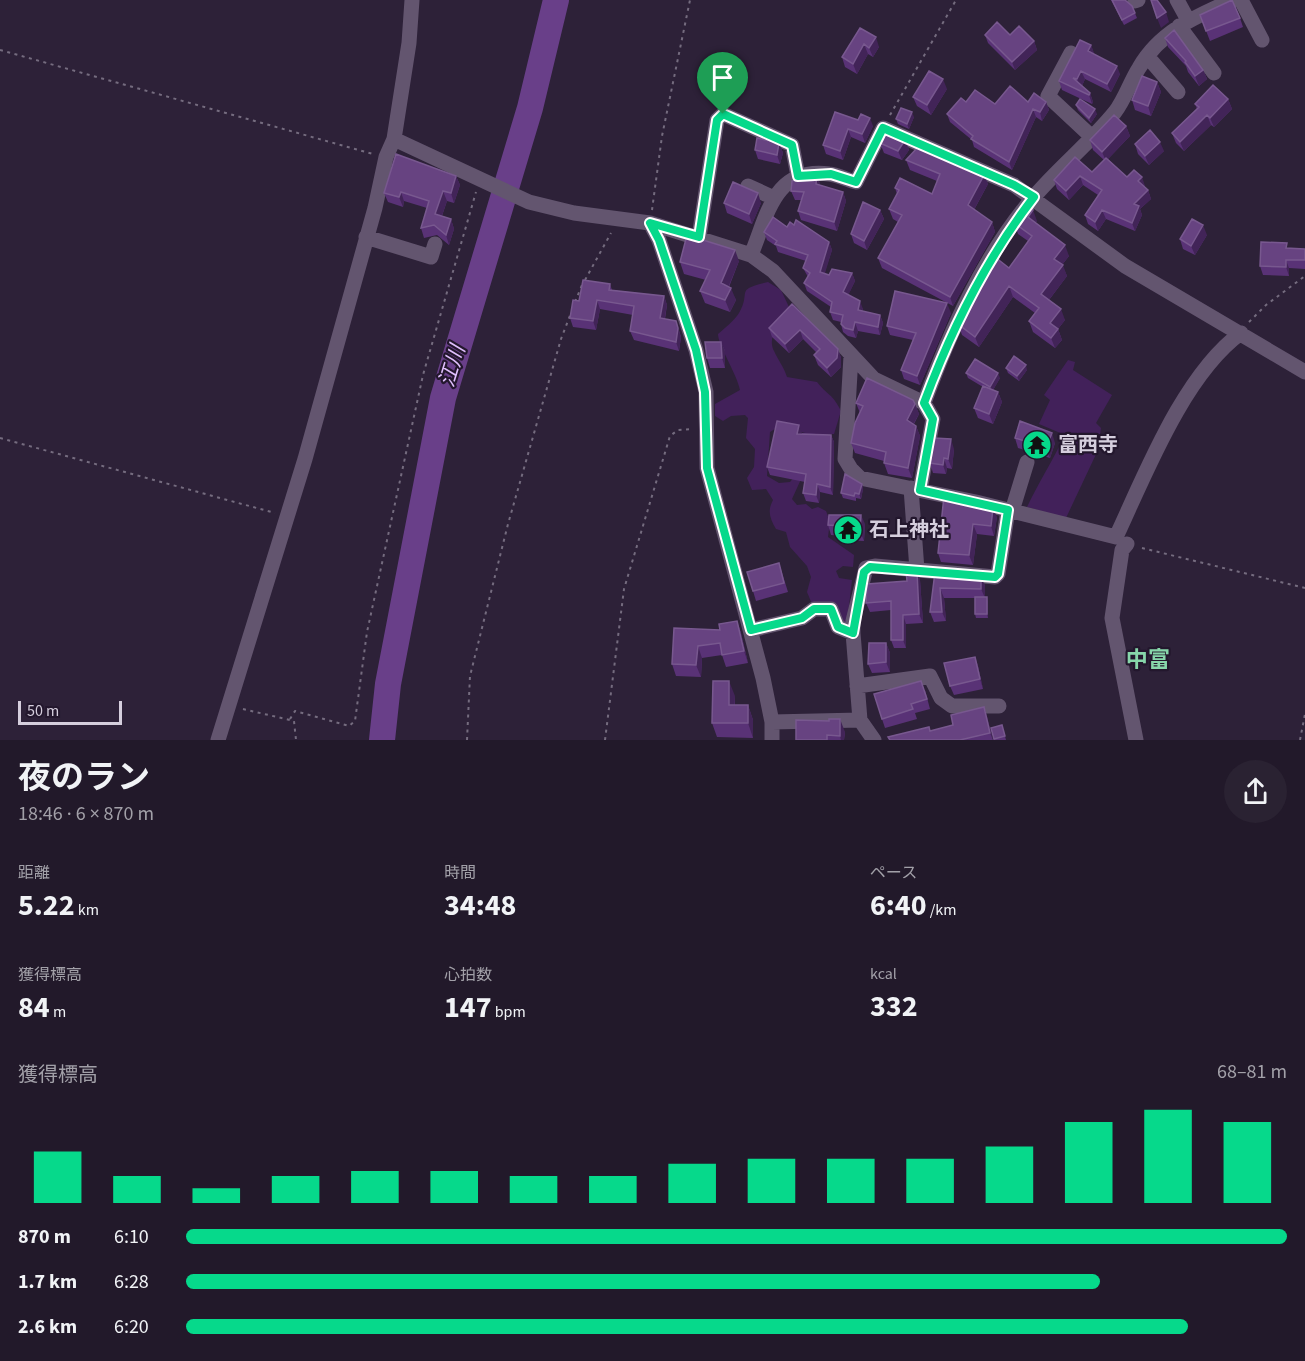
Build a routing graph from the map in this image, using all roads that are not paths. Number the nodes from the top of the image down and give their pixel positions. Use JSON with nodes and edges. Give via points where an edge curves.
{"nodes":[{"id":1,"x":412,"y":0,"type":"edge"},
{"id":2,"x":1178,"y":0,"type":"edge"},
{"id":3,"x":1233,"y":0,"type":"edge"},
{"id":4,"x":1241,"y":0,"type":"edge"},
{"id":5,"x":1184,"y":23,"type":"junction"},
{"id":6,"x":1262,"y":40,"type":"dead end"},
{"id":7,"x":1071,"y":53,"type":"edge"},
{"id":8,"x":1147,"y":56,"type":"junction"},
{"id":9,"x":1214,"y":73,"type":"dead end"},
{"id":10,"x":1178,"y":93,"type":"dead end"},
{"id":11,"x":1093,"y":138,"type":"junction"},
{"id":12,"x":394,"y":139,"type":"junction"},
{"id":13,"x":798,"y":176,"type":"junction"},
{"id":14,"x":748,"y":186,"type":"edge"},
{"id":15,"x":1034,"y":197,"type":"junction"},
{"id":16,"x":774,"y":198,"type":"junction"},
{"id":17,"x":650,"y":223,"type":"junction"},
{"id":18,"x":366,"y":237,"type":"junction"},
{"id":19,"x":699,"y":237,"type":"junction"},
{"id":20,"x":435,"y":244,"type":"dead end"},
{"id":21,"x":751,"y":255,"type":"junction"},
{"id":22,"x":1241,"y":333,"type":"junction"},
{"id":23,"x":850,"y":356,"type":"junction"},
{"id":24,"x":1305,"y":372,"type":"edge"},
{"id":25,"x":924,"y":403,"type":"junction"},
{"id":26,"x":1027,"y":462,"type":"dead end"},
{"id":27,"x":916,"y":489,"type":"junction"},
{"id":28,"x":1010,"y":511,"type":"junction"},
{"id":29,"x":1122,"y":541,"type":"junction"},
{"id":30,"x":916,"y":570,"type":"junction"},
{"id":31,"x":751,"y":630,"type":"junction"},
{"id":32,"x":853,"y":633,"type":"junction"},
{"id":33,"x":857,"y":686,"type":"junction"},
{"id":34,"x":999,"y":706,"type":"dead end"},
{"id":35,"x":860,"y":720,"type":"junction"},
{"id":36,"x":772,"y":722,"type":"junction"},
{"id":37,"x":218,"y":740,"type":"edge"},
{"id":38,"x":772,"y":740,"type":"edge"},
{"id":39,"x":874,"y":740,"type":"edge"},
{"id":40,"x":1136,"y":740,"type":"edge"}],
"edges":[{"from":1,"to":12,"type":"street"},
{"from":2,"to":5,"type":"street"},
{"from":3,"to":5,"type":"street"},
{"from":4,"to":6,"type":"street"},
{"from":5,"to":8,"type":"street"},
{"from":5,"to":9,"type":"street"},
{"from":7,"to":11,"type":"street","via":[[1048,96]]},
{"from":8,"to":10,"type":"street"},
{"from":8,"to":11,"type":"street","via":[[1117,110]]},
{"from":11,"to":15,"type":"street"},
{"from":12,"to":17,"type":"street","via":[[515,197],[574,213]]},
{"from":12,"to":18,"type":"street"},
{"from":13,"to":15,"type":"street","via":[[831,174],[856,182],[883,128]]},
{"from":13,"to":16,"type":"street"},
{"from":13,"to":19,"type":"street","via":[[792,145],[723,114],[717,120]]},
{"from":14,"to":16,"type":"street"},
{"from":15,"to":22,"type":"street","via":[[1125,266]]},
{"from":15,"to":25,"type":"street","via":[[1005,234],[965,306]]},
{"from":16,"to":21,"type":"street"},
{"from":17,"to":19,"type":"street"},
{"from":17,"to":31,"type":"street","via":[[696,350],[705,392],[707,468]]},
{"from":18,"to":20,"type":"street","via":[[431,256]]},
{"from":18,"to":37,"type":"street"},
{"from":19,"to":21,"type":"street"},
{"from":21,"to":23,"type":"street","via":[[773,271]]},
{"from":22,"to":24,"type":"street"},
{"from":22,"to":29,"type":"street","via":[[1226,344],[1196,381],[1147,470]]},
{"from":23,"to":25,"type":"street","via":[[874,379]]},
{"from":23,"to":27,"type":"street","via":[[845,459],[860,478]]},
{"from":25,"to":27,"type":"street","via":[[933,419]]},
{"from":26,"to":28,"type":"street"},
{"from":27,"to":28,"type":"street"},
{"from":27,"to":30,"type":"street"},
{"from":28,"to":29,"type":"street"},
{"from":28,"to":30,"type":"street","via":[[995,577]]},
{"from":29,"to":40,"type":"street","via":[[1112,618]]},
{"from":30,"to":32,"type":"street","via":[[866,568]]},
{"from":31,"to":32,"type":"street","via":[[828,608],[838,627]]},
{"from":31,"to":36,"type":"street"},
{"from":32,"to":33,"type":"street"},
{"from":33,"to":34,"type":"street","via":[[930,676],[941,698],[952,706]]},
{"from":33,"to":35,"type":"street"},
{"from":35,"to":36,"type":"street"},
{"from":35,"to":39,"type":"street"},
{"from":36,"to":38,"type":"street"}]}
